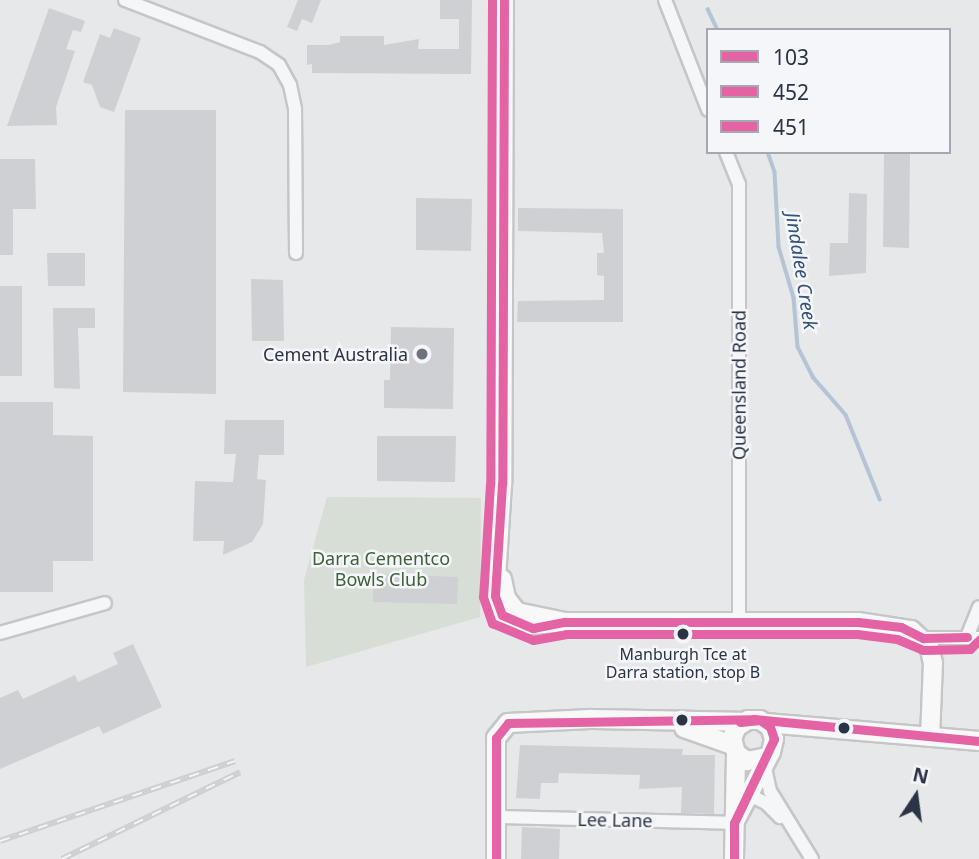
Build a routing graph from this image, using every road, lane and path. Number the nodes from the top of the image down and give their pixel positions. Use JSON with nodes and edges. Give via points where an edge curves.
{"nodes":[{"id":1,"x":125,"y":0,"type":"edge"},
{"id":2,"x":504,"y":0,"type":"edge"},
{"id":3,"x":665,"y":0,"type":"edge"},
{"id":4,"x":706,"y":105,"type":"edge"},
{"id":5,"x":727,"y":154,"type":"edge"},
{"id":6,"x":296,"y":253,"type":"dead end"},
{"id":7,"x":105,"y":603,"type":"dead end"},
{"id":8,"x":979,"y":607,"type":"edge"},
{"id":9,"x":739,"y":621,"type":"junction"},
{"id":10,"x":0,"y":633,"type":"edge"},
{"id":11,"x":923,"y":638,"type":"junction"},
{"id":12,"x":973,"y":638,"type":"edge"},
{"id":13,"x":664,"y":721,"type":"junction"},
{"id":14,"x":742,"y":722,"type":"junction"},
{"id":15,"x":770,"y":731,"type":"junction"},
{"id":16,"x":930,"y":737,"type":"junction"},
{"id":17,"x":979,"y":741,"type":"edge"},
{"id":18,"x":734,"y":749,"type":"junction"},
{"id":19,"x":766,"y":760,"type":"junction"},
{"id":20,"x":740,"y":791,"type":"junction"},
{"id":21,"x":496,"y":817,"type":"junction"},
{"id":22,"x":734,"y":823,"type":"junction"},
{"id":23,"x":792,"y":829,"type":"junction"},
{"id":24,"x":496,"y":859,"type":"edge"},
{"id":25,"x":734,"y":859,"type":"edge"},
{"id":26,"x":812,"y":859,"type":"edge"}],
"edges":[{"from":1,"to":6,"type":"street","via":[[260,52],[279,65],[290,85],[295,109]]},
{"from":2,"to":9,"type":"street","via":[[498,607],[519,619],[565,622]]},
{"from":3,"to":4,"type":"street"},
{"from":5,"to":9,"type":"street","name":"Queensland Road","via":[[739,184]]},
{"from":7,"to":10,"type":"street"},
{"from":8,"to":12,"type":"street"},
{"from":9,"to":11,"type":"street","via":[[888,625]]},
{"from":11,"to":12,"type":"street"},
{"from":11,"to":16,"type":"street","via":[[933,663]]},
{"from":13,"to":14,"type":"street"},
{"from":13,"to":18,"type":"street"},
{"from":13,"to":21,"type":"street","via":[[520,720],[501,729],[495,750]]},
{"from":14,"to":15,"type":"street","via":[[754,719]]},
{"from":14,"to":18,"type":"street","via":[[733,732]]},
{"from":15,"to":16,"type":"street"},
{"from":15,"to":19,"type":"street"},
{"from":16,"to":17,"type":"street"},
{"from":18,"to":19,"type":"street","via":[[754,762]]},
{"from":18,"to":20,"type":"street"},
{"from":19,"to":20,"type":"street"},
{"from":19,"to":23,"type":"street","via":[[770,790]]},
{"from":20,"to":22,"type":"street"},
{"from":20,"to":23,"type":"street","via":[[766,803]]},
{"from":21,"to":22,"type":"street","name":"Lee Lane"},
{"from":21,"to":24,"type":"street"},
{"from":22,"to":25,"type":"street"},
{"from":23,"to":26,"type":"street"}]}
